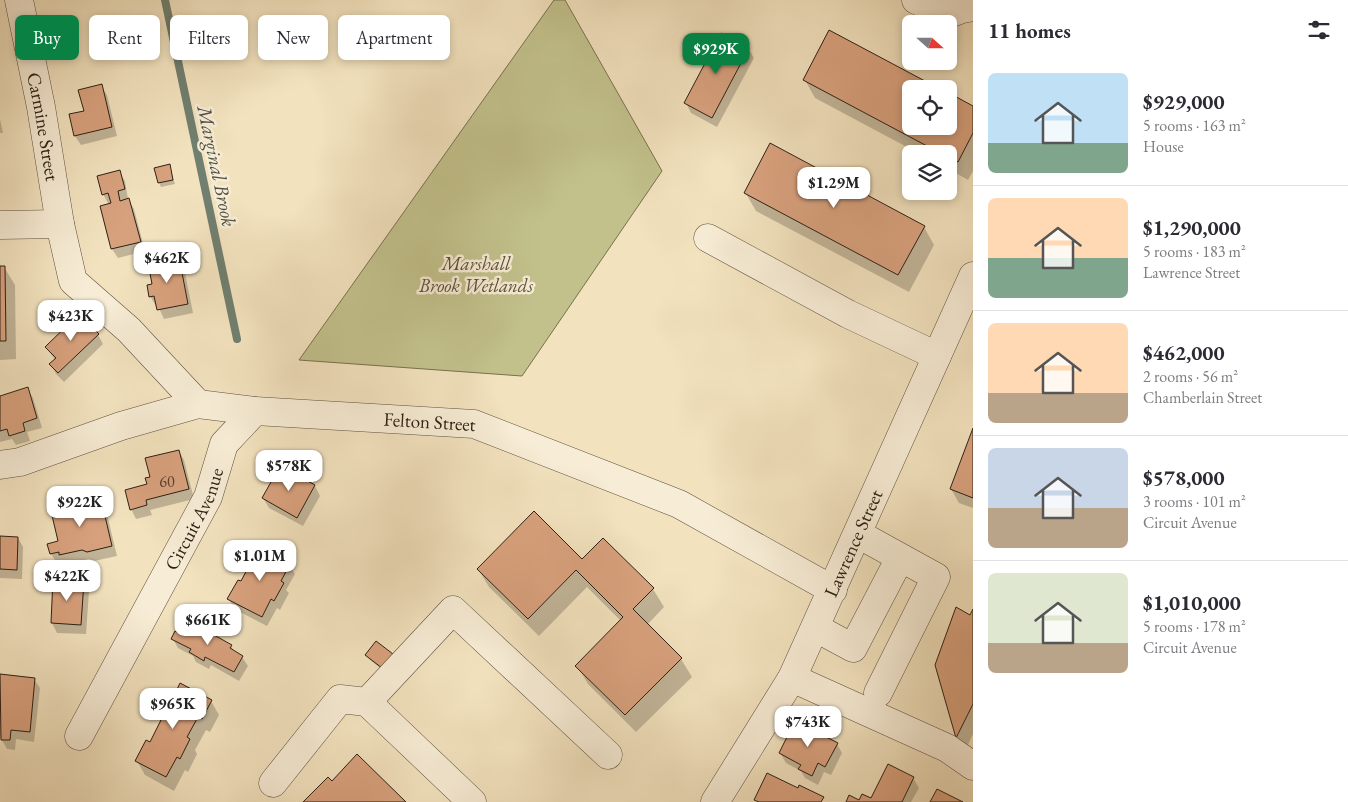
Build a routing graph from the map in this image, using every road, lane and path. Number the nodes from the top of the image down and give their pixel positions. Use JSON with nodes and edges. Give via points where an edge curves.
{"nodes":[{"id":1,"x":19,"y":0,"type":"edge"},
{"id":2,"x":916,"y":0,"type":"edge"},
{"id":3,"x":973,"y":7,"type":"edge"},
{"id":4,"x":60,"y":224,"type":"junction"},
{"id":5,"x":0,"y":225,"type":"edge"},
{"id":6,"x":708,"y":238,"type":"dead end"},
{"id":7,"x":970,"y":292,"type":"edge"},
{"id":8,"x":937,"y":356,"type":"junction"},
{"id":9,"x":198,"y":404,"type":"junction"},
{"id":10,"x":255,"y":411,"type":"junction"},
{"id":11,"x":0,"y":465,"type":"edge"},
{"id":12,"x":858,"y":534,"type":"junction"},
{"id":13,"x":900,"y":558,"type":"junction"},
{"id":14,"x":833,"y":590,"type":"junction"},
{"id":15,"x":816,"y":628,"type":"junction"},
{"id":16,"x":792,"y":678,"type":"junction"},
{"id":17,"x":878,"y":693,"type":"dead end"},
{"id":18,"x":366,"y":702,"type":"junction"},
{"id":19,"x":79,"y":736,"type":"dead end"},
{"id":20,"x":608,"y":755,"type":"dead end"},
{"id":21,"x":973,"y":766,"type":"edge"},
{"id":22,"x":273,"y":784,"type":"dead end"},
{"id":23,"x":472,"y":802,"type":"edge"},
{"id":24,"x":715,"y":802,"type":"edge"}],
"edges":[{"from":1,"to":4,"type":"street","name":"Carmine Street"},
{"from":2,"to":3,"type":"street","via":[[949,14]]},
{"from":4,"to":5,"type":"street"},
{"from":4,"to":9,"type":"street","name":"Carmine Street","via":[[73,281],[129,330]]},
{"from":6,"to":8,"type":"street","via":[[848,314]]},
{"from":7,"to":8,"type":"street","name":"Lawrence Street"},
{"from":8,"to":12,"type":"street","name":"Lawrence Street"},
{"from":9,"to":10,"type":"street","name":"Felton Street"},
{"from":9,"to":11,"type":"street","name":"Felton Street","via":[[121,426],[20,462]]},
{"from":10,"to":14,"type":"street","name":"Felton Street","via":[[474,424],[679,504]]},
{"from":10,"to":19,"type":"street","name":"Circuit Avenue","via":[[224,444],[208,497]]},
{"from":12,"to":13,"type":"street"},
{"from":12,"to":14,"type":"street","name":"Lawrence Street"},
{"from":13,"to":15,"type":"street","via":[[853,648]]},
{"from":13,"to":17,"type":"street","via":[[936,577]]},
{"from":14,"to":15,"type":"street","name":"Lawrence Street"},
{"from":15,"to":16,"type":"street","name":"Lawrence Street"},
{"from":16,"to":21,"type":"street","via":[[947,748]]},
{"from":16,"to":24,"type":"street","name":"Lawrence Street"},
{"from":18,"to":20,"type":"street","via":[[453,610]]},
{"from":18,"to":22,"type":"street","via":[[340,699]]},
{"from":18,"to":23,"type":"street"}]}
